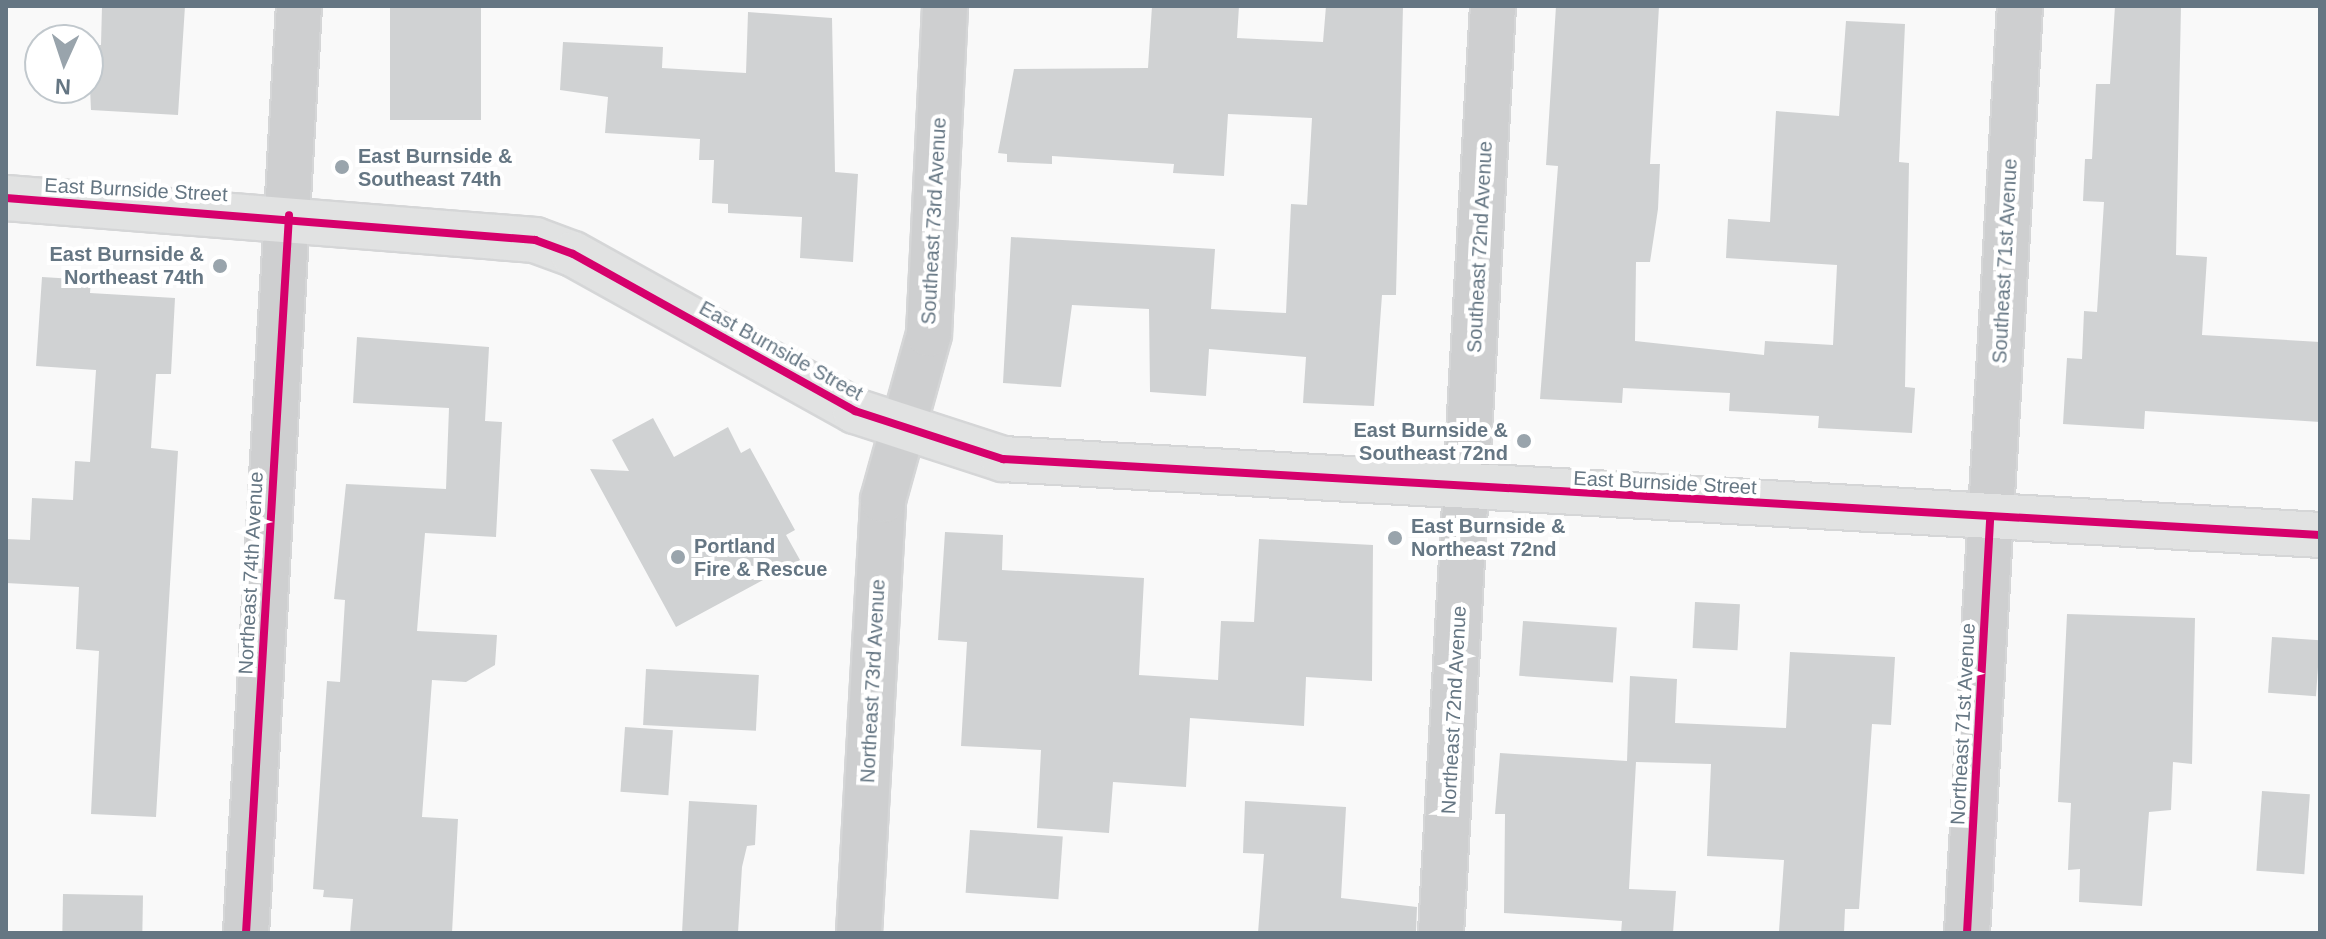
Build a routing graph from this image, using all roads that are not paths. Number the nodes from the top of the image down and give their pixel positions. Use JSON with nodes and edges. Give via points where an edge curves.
{"nodes":[{"id":1,"x":299,"y":6,"type":"edge"},
{"id":2,"x":945,"y":6,"type":"edge"},
{"id":3,"x":1493,"y":6,"type":"edge"},
{"id":4,"x":2020,"y":6,"type":"edge"},
{"id":5,"x":6,"y":198,"type":"edge"},
{"id":6,"x":289,"y":215,"type":"junction"},
{"id":7,"x":903,"y":431,"type":"junction"},
{"id":8,"x":1466,"y":488,"type":"junction"},
{"id":9,"x":1990,"y":517,"type":"junction"},
{"id":10,"x":2320,"y":535,"type":"edge"},
{"id":11,"x":246,"y":933,"type":"edge"},
{"id":12,"x":859,"y":933,"type":"edge"},
{"id":13,"x":1441,"y":933,"type":"edge"},
{"id":14,"x":1967,"y":933,"type":"edge"}],
"edges":[{"from":1,"to":6,"type":"street","name":"Northeast 74th Avenue"},
{"from":2,"to":7,"type":"street","name":"Southeast 73rd Avenue","via":[[929,334]]},
{"from":3,"to":8,"type":"street","name":"Southeast 72nd Avenue"},
{"from":4,"to":9,"type":"street","name":"Southeast 71st Avenue"},
{"from":5,"to":6,"type":"street","name":"East Burnside Street"},
{"from":6,"to":7,"type":"street","name":"East Burnside Street","via":[[495,233],[561,249]]},
{"from":6,"to":11,"type":"street","name":"Northeast 74th Avenue"},
{"from":7,"to":8,"type":"street","name":"East Burnside Street","via":[[953,449],[1052,465]]},
{"from":7,"to":12,"type":"street","name":"Northeast 73rd Avenue","via":[[883,500]]},
{"from":8,"to":9,"type":"street","name":"East Burnside Street"},
{"from":8,"to":13,"type":"street","name":"Northeast 72nd Avenue"},
{"from":9,"to":10,"type":"street","name":"East Burnside Street"},
{"from":9,"to":14,"type":"street","name":"Northeast 71st Avenue"}]}
